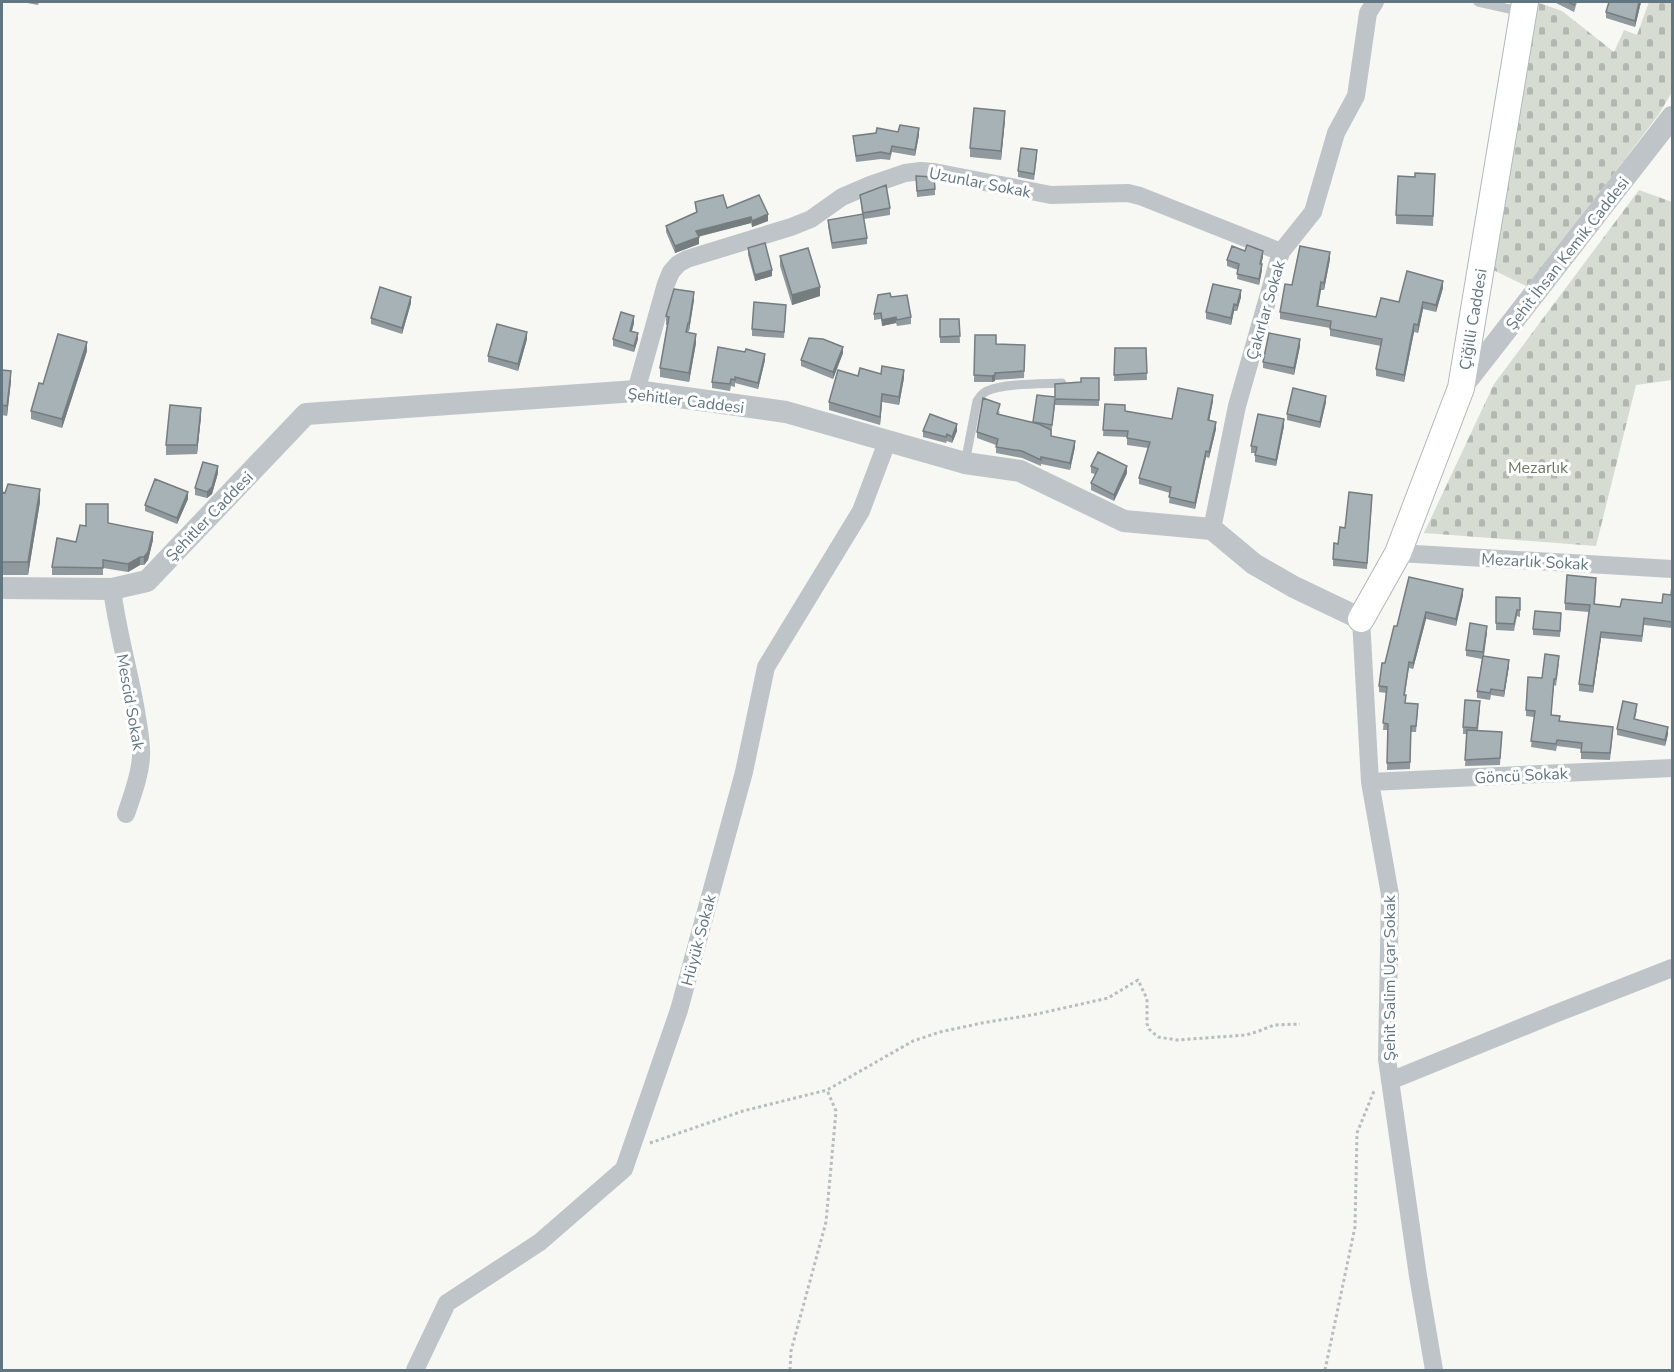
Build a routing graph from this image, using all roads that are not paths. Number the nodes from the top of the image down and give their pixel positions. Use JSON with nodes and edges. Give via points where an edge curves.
{"nodes":[{"id":1,"x":1375,"y":2,"type":"edge"},
{"id":2,"x":1478,"y":2,"type":"edge"},
{"id":3,"x":1524,"y":7,"type":"edge"},
{"id":4,"x":1672,"y":117,"type":"edge"},
{"id":5,"x":1281,"y":252,"type":"junction"},
{"id":6,"x":1062,"y":383,"type":"edge"},
{"id":7,"x":1461,"y":388,"type":"junction"},
{"id":8,"x":636,"y":391,"type":"junction"},
{"id":9,"x":887,"y":441,"type":"junction"},
{"id":10,"x":965,"y":463,"type":"junction"},
{"id":11,"x":1212,"y":529,"type":"junction"},
{"id":12,"x":1398,"y":553,"type":"junction"},
{"id":13,"x":1672,"y":569,"type":"edge"},
{"id":14,"x":2,"y":588,"type":"edge"},
{"id":15,"x":112,"y":589,"type":"junction"},
{"id":16,"x":1361,"y":620,"type":"junction"},
{"id":17,"x":1672,"y":768,"type":"edge"},
{"id":18,"x":1370,"y":782,"type":"junction"},
{"id":19,"x":126,"y":814,"type":"dead end"},
{"id":20,"x":1672,"y":968,"type":"edge"},
{"id":21,"x":1390,"y":1081,"type":"junction"},
{"id":22,"x":415,"y":1371,"type":"edge"},
{"id":23,"x":1434,"y":1371,"type":"edge"}],
"edges":[{"from":1,"to":5,"type":"street","name":"Çakırlar Sokak","via":[[1368,13],[1356,96],[1336,133],[1314,212]]},
{"from":2,"to":3,"type":"lane"},
{"from":3,"to":7,"type":"main road","name":"Çiğilli Caddesi"},
{"from":4,"to":7,"type":"street","name":"Şehit İhsan Kemik Caddesi"},
{"from":5,"to":8,"type":"street","name":"Uzunlar Sokak","via":[[1128,193],[1051,195],[934,172],[906,173],[855,190],[811,219],[791,227],[678,264],[663,291]]},
{"from":5,"to":11,"type":"street","name":"Çakırlar Sokak","via":[[1238,406]]},
{"from":6,"to":10,"type":"lane","via":[[1000,388],[980,396]]},
{"from":7,"to":12,"type":"main road","name":"Çiğilli Caddesi"},
{"from":8,"to":9,"type":"street","name":"Şehitler Caddesi","via":[[786,412]]},
{"from":8,"to":15,"type":"street","name":"Şehitler Caddesi","via":[[306,414],[147,581]]},
{"from":9,"to":10,"type":"street","name":"Şehitler Caddesi"},
{"from":9,"to":22,"type":"street","name":"Hüyük Sokak","via":[[861,511],[766,667],[744,772],[679,1010],[624,1169],[540,1242],[447,1303]]},
{"from":10,"to":11,"type":"street","name":"Şehitler Caddesi","via":[[1020,471],[1124,521]]},
{"from":11,"to":16,"type":"street","via":[[1254,564]]},
{"from":12,"to":13,"type":"street","name":"Mezarlık Sokak"},
{"from":12,"to":16,"type":"main road","name":"Çiğilli Caddesi"},
{"from":14,"to":15,"type":"street","name":"Şehitler Caddesi"},
{"from":15,"to":19,"type":"street","name":"Mescid Sokak","via":[[141,742],[137,778]]},
{"from":16,"to":18,"type":"street","name":"Şehit Salim Uçar Sokak"},
{"from":17,"to":18,"type":"street","name":"Göncü Sokak"},
{"from":18,"to":21,"type":"street","name":"Şehit Salim Uçar Sokak","via":[[1390,894],[1387,1059]]},
{"from":20,"to":21,"type":"street"},
{"from":21,"to":23,"type":"street","name":"Şehit Salim Uçar Sokak"}]}
